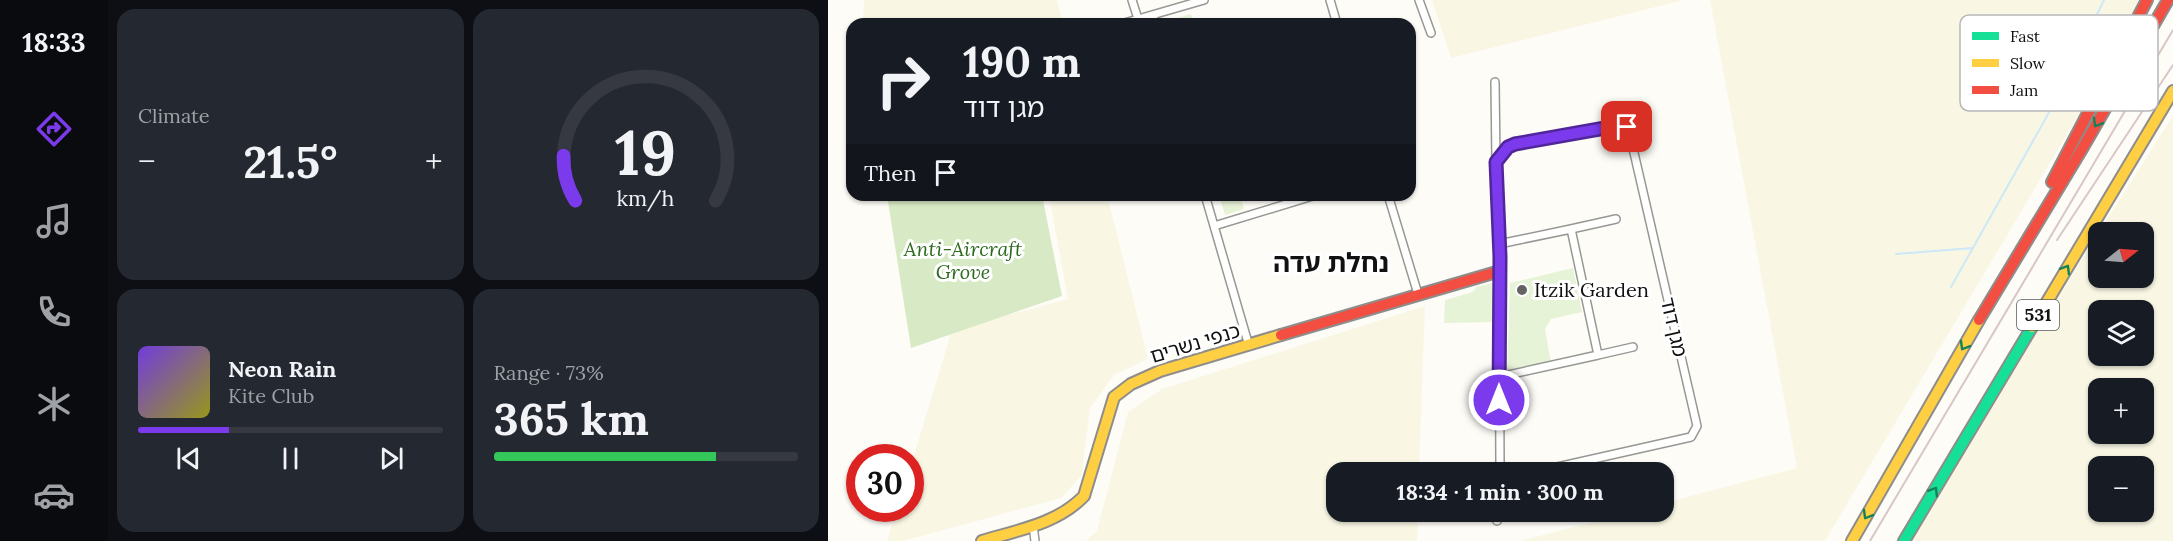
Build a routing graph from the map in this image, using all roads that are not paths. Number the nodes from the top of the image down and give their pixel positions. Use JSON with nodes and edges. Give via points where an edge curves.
{"nodes":[{"id":1,"x":1132,"y":0,"type":"edge"},
{"id":2,"x":1203,"y":0,"type":"edge"},
{"id":3,"x":1330,"y":0,"type":"edge"},
{"id":4,"x":1419,"y":0,"type":"edge"},
{"id":5,"x":2146,"y":0,"type":"edge"},
{"id":6,"x":2168,"y":0,"type":"edge"},
{"id":7,"x":1153,"y":15,"type":"junction"},
{"id":8,"x":2138,"y":15,"type":"edge"},
{"id":9,"x":2158,"y":17,"type":"edge"},
{"id":10,"x":1138,"y":18,"type":"edge"},
{"id":11,"x":1142,"y":18,"type":"edge"},
{"id":12,"x":1154,"y":18,"type":"edge"},
{"id":13,"x":1335,"y":18,"type":"edge"},
{"id":14,"x":1431,"y":33,"type":"dead end"},
{"id":15,"x":1495,"y":82,"type":"dead end"},
{"id":16,"x":2173,"y":91,"type":"edge"},
{"id":17,"x":2089,"y":111,"type":"edge"},
{"id":18,"x":2104,"y":111,"type":"edge"},
{"id":19,"x":1496,"y":162,"type":"junction"},
{"id":20,"x":1207,"y":201,"type":"edge"},
{"id":21,"x":1296,"y":201,"type":"edge"},
{"id":22,"x":1390,"y":201,"type":"edge"},
{"id":23,"x":1616,"y":219,"type":"dead end"},
{"id":24,"x":1214,"y":226,"type":"junction"},
{"id":25,"x":1571,"y":229,"type":"junction"},
{"id":26,"x":1499,"y":244,"type":"junction"},
{"id":27,"x":1500,"y":271,"type":"junction"},
{"id":28,"x":1418,"y":294,"type":"junction"},
{"id":29,"x":1993,"y":296,"type":"junction"},
{"id":30,"x":1249,"y":346,"type":"junction"},
{"id":31,"x":1633,"y":347,"type":"dead end"},
{"id":32,"x":1598,"y":355,"type":"junction"},
{"id":33,"x":1499,"y":377,"type":"junction"},
{"id":34,"x":1501,"y":462,"type":"edge"},
{"id":35,"x":1580,"y":462,"type":"edge"},
{"id":36,"x":1033,"y":525,"type":"junction"},
{"id":37,"x":982,"y":541,"type":"edge"},
{"id":38,"x":1035,"y":541,"type":"edge"},
{"id":39,"x":1852,"y":541,"type":"edge"},
{"id":40,"x":1904,"y":541,"type":"edge"}],
"edges":[{"from":1,"to":10,"type":"street"},
{"from":2,"to":7,"type":"street"},
{"from":3,"to":13,"type":"street"},
{"from":4,"to":14,"type":"street"},
{"from":5,"to":8,"type":"main road"},
{"from":6,"to":9,"type":"main road","one_way":true},
{"from":7,"to":11,"type":"street"},
{"from":7,"to":12,"type":"street"},
{"from":15,"to":19,"type":"street"},
{"from":40,"to":16,"type":"main road","number":"531","one_way":true},
{"from":17,"to":29,"type":"main road"},
{"from":18,"to":29,"type":"main road","one_way":true},
{"from":19,"to":26,"type":"street"},
{"from":19,"to":35,"type":"street","name":"מגן דוד","via":[[1515,144],[1622,125],[1627,127],[1632,142],[1697,426],[1691,437]]},
{"from":20,"to":24,"type":"street"},
{"from":21,"to":24,"type":"street"},
{"from":22,"to":28,"type":"street"},
{"from":23,"to":25,"type":"street"},
{"from":24,"to":30,"type":"street"},
{"from":25,"to":26,"type":"street"},
{"from":25,"to":32,"type":"street"},
{"from":26,"to":27,"type":"street"},
{"from":27,"to":28,"type":"main road","name":"כנפי נשרים"},
{"from":27,"to":33,"type":"street"},
{"from":28,"to":30,"type":"main road","name":"כנפי נשרים"},
{"from":29,"to":39,"type":"main road","number":"531","one_way":true},
{"from":30,"to":36,"type":"main road","name":"כנפי נשרים","via":[[1160,371],[1114,396],[1084,496],[1071,510]]},
{"from":31,"to":32,"type":"street"},
{"from":32,"to":33,"type":"street"},
{"from":33,"to":34,"type":"street"},
{"from":36,"to":37,"type":"main road","name":"כנפי נשרים"},
{"from":36,"to":38,"type":"street"}]}
